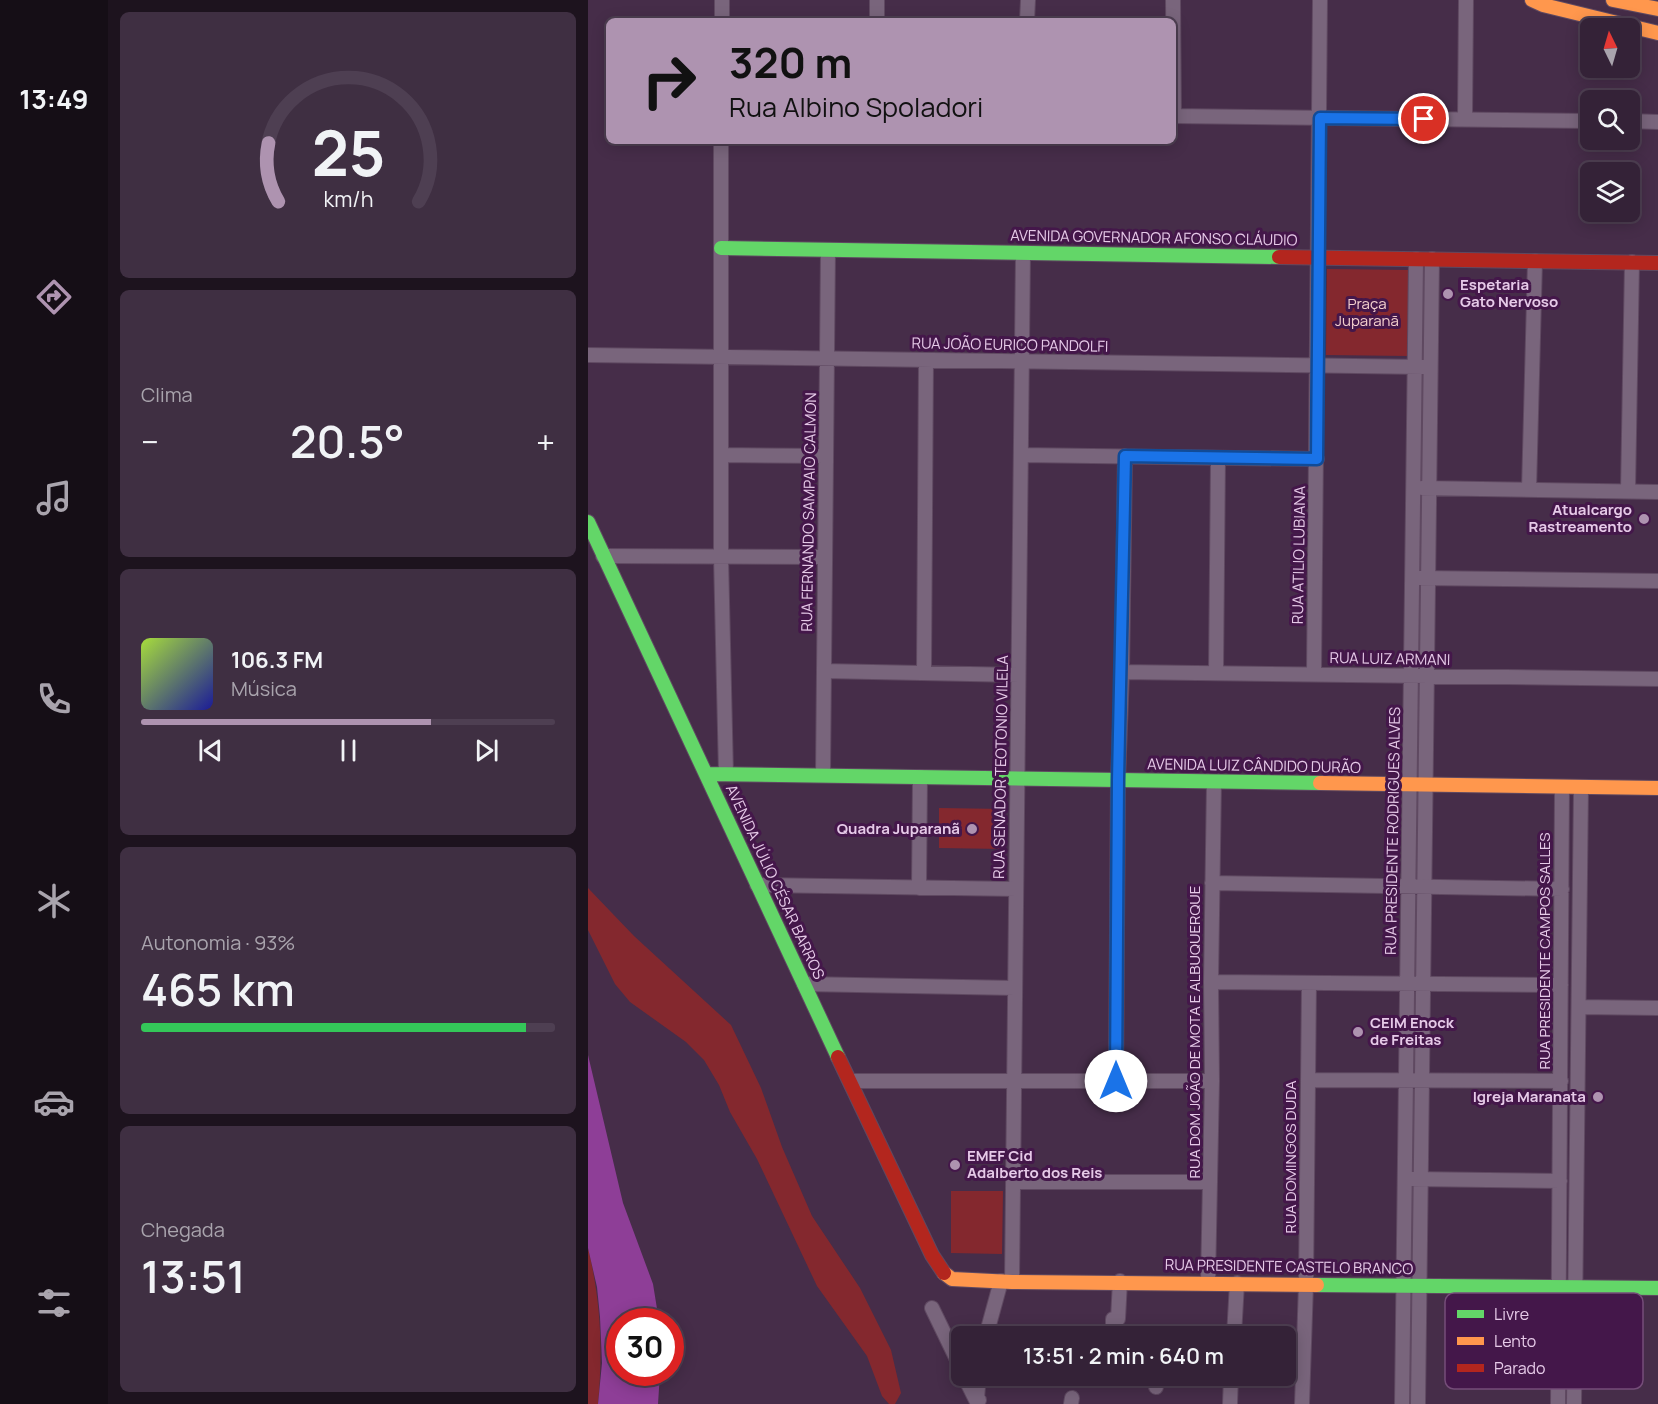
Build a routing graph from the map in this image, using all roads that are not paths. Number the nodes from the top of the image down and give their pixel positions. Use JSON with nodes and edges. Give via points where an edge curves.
{"nodes":[{"id":1,"x":722,"y":0,"type":"edge"},
{"id":2,"x":877,"y":0,"type":"edge"},
{"id":3,"x":1028,"y":0,"type":"edge"},
{"id":4,"x":1173,"y":0,"type":"edge"},
{"id":5,"x":1320,"y":0,"type":"edge"},
{"id":6,"x":1466,"y":0,"type":"edge"},
{"id":7,"x":1532,"y":0,"type":"edge"},
{"id":8,"x":1612,"y":0,"type":"edge"},
{"id":9,"x":1658,"y":9,"type":"edge"},
{"id":10,"x":722,"y":18,"type":"edge"},
{"id":11,"x":877,"y":18,"type":"edge"},
{"id":12,"x":1028,"y":18,"type":"edge"},
{"id":13,"x":1173,"y":18,"type":"edge"},
{"id":14,"x":1596,"y":18,"type":"edge"},
{"id":15,"x":1608,"y":18,"type":"edge"},
{"id":16,"x":1176,"y":116,"type":"edge"},
{"id":17,"x":1320,"y":118,"type":"junction"},
{"id":18,"x":1465,"y":120,"type":"junction"},
{"id":19,"x":1580,"y":121,"type":"edge"},
{"id":20,"x":1640,"y":122,"type":"edge"},
{"id":21,"x":1658,"y":122,"type":"edge"},
{"id":22,"x":721,"y":144,"type":"edge"},
{"id":23,"x":721,"y":248,"type":"junction"},
{"id":24,"x":828,"y":249,"type":"junction"},
{"id":25,"x":1023,"y":253,"type":"junction"},
{"id":26,"x":1319,"y":257,"type":"junction"},
{"id":27,"x":1416,"y":259,"type":"junction"},
{"id":28,"x":1432,"y":259,"type":"junction"},
{"id":29,"x":1535,"y":261,"type":"junction"},
{"id":30,"x":1632,"y":262,"type":"junction"},
{"id":31,"x":1658,"y":263,"type":"edge"},
{"id":32,"x":588,"y":355,"type":"edge"},
{"id":33,"x":721,"y":357,"type":"junction"},
{"id":34,"x":826,"y":358,"type":"junction"},
{"id":35,"x":926,"y":360,"type":"junction"},
{"id":36,"x":1022,"y":361,"type":"junction"},
{"id":37,"x":1318,"y":365,"type":"junction"},
{"id":38,"x":1415,"y":367,"type":"junction"},
{"id":39,"x":1431,"y":367,"type":"junction"},
{"id":40,"x":721,"y":455,"type":"junction"},
{"id":41,"x":1021,"y":455,"type":"junction"},
{"id":42,"x":826,"y":456,"type":"junction"},
{"id":43,"x":1125,"y":456,"type":"junction"},
{"id":44,"x":1218,"y":458,"type":"junction"},
{"id":45,"x":1317,"y":459,"type":"junction"},
{"id":46,"x":1413,"y":488,"type":"junction"},
{"id":47,"x":1430,"y":489,"type":"junction"},
{"id":48,"x":1529,"y":490,"type":"junction"},
{"id":49,"x":1628,"y":491,"type":"junction"},
{"id":50,"x":1658,"y":492,"type":"edge"},
{"id":51,"x":588,"y":522,"type":"edge"},
{"id":52,"x":603,"y":556,"type":"junction"},
{"id":53,"x":722,"y":556,"type":"junction"},
{"id":54,"x":825,"y":557,"type":"junction"},
{"id":55,"x":1412,"y":577,"type":"junction"},
{"id":56,"x":1428,"y":578,"type":"junction"},
{"id":57,"x":1658,"y":581,"type":"edge"},
{"id":58,"x":824,"y":671,"type":"junction"},
{"id":59,"x":1122,"y":672,"type":"junction"},
{"id":60,"x":924,"y":673,"type":"junction"},
{"id":61,"x":1216,"y":673,"type":"junction"},
{"id":62,"x":1314,"y":674,"type":"junction"},
{"id":63,"x":1018,"y":675,"type":"junction"},
{"id":64,"x":1411,"y":676,"type":"junction"},
{"id":65,"x":1427,"y":677,"type":"junction"},
{"id":66,"x":1658,"y":679,"type":"edge"},
{"id":67,"x":706,"y":774,"type":"junction"},
{"id":68,"x":726,"y":774,"type":"junction"},
{"id":69,"x":823,"y":776,"type":"junction"},
{"id":70,"x":920,"y":777,"type":"junction"},
{"id":71,"x":1017,"y":778,"type":"junction"},
{"id":72,"x":1118,"y":780,"type":"junction"},
{"id":73,"x":1214,"y":782,"type":"junction"},
{"id":74,"x":1410,"y":784,"type":"junction"},
{"id":75,"x":1426,"y":785,"type":"junction"},
{"id":76,"x":1562,"y":787,"type":"junction"},
{"id":77,"x":1581,"y":787,"type":"junction"},
{"id":78,"x":1658,"y":788,"type":"edge"},
{"id":79,"x":1212,"y":883,"type":"junction"},
{"id":80,"x":757,"y":885,"type":"junction"},
{"id":81,"x":1408,"y":886,"type":"junction"},
{"id":82,"x":1424,"y":886,"type":"junction"},
{"id":83,"x":919,"y":888,"type":"junction"},
{"id":84,"x":1016,"y":889,"type":"junction"},
{"id":85,"x":1562,"y":889,"type":"junction"},
{"id":86,"x":1211,"y":982,"type":"junction"},
{"id":87,"x":1309,"y":983,"type":"junction"},
{"id":88,"x":804,"y":984,"type":"junction"},
{"id":89,"x":1407,"y":984,"type":"junction"},
{"id":90,"x":1423,"y":984,"type":"junction"},
{"id":91,"x":1561,"y":985,"type":"junction"},
{"id":92,"x":1015,"y":988,"type":"junction"},
{"id":93,"x":1579,"y":1007,"type":"junction"},
{"id":94,"x":1658,"y":1008,"type":"edge"},
{"id":95,"x":1212,"y":1080,"type":"junction"},
{"id":96,"x":1308,"y":1080,"type":"junction"},
{"id":97,"x":1406,"y":1080,"type":"junction"},
{"id":98,"x":851,"y":1081,"type":"junction"},
{"id":99,"x":1014,"y":1081,"type":"junction"},
{"id":100,"x":1116,"y":1081,"type":"junction"},
{"id":101,"x":1422,"y":1081,"type":"junction"},
{"id":102,"x":1561,"y":1081,"type":"junction"},
{"id":103,"x":1405,"y":1179,"type":"junction"},
{"id":104,"x":1421,"y":1179,"type":"junction"},
{"id":105,"x":1560,"y":1181,"type":"junction"},
{"id":106,"x":1013,"y":1182,"type":"junction"},
{"id":107,"x":1210,"y":1182,"type":"junction"},
{"id":108,"x":932,"y":1255,"type":"joint"},
{"id":109,"x":1006,"y":1281,"type":"junction"},
{"id":110,"x":1120,"y":1281,"type":"junction"},
{"id":111,"x":1208,"y":1282,"type":"junction"},
{"id":112,"x":1237,"y":1283,"type":"junction"},
{"id":113,"x":1306,"y":1284,"type":"junction"},
{"id":114,"x":1403,"y":1285,"type":"junction"},
{"id":115,"x":1419,"y":1285,"type":"junction"},
{"id":116,"x":1559,"y":1287,"type":"junction"},
{"id":117,"x":1575,"y":1287,"type":"junction"},
{"id":118,"x":1658,"y":1288,"type":"edge"},
{"id":119,"x":1559,"y":1293,"type":"edge"},
{"id":120,"x":1575,"y":1293,"type":"edge"},
{"id":121,"x":932,"y":1308,"type":"dead end"},
{"id":122,"x":990,"y":1326,"type":"edge"},
{"id":123,"x":1113,"y":1326,"type":"edge"},
{"id":124,"x":1235,"y":1326,"type":"edge"},
{"id":125,"x":951,"y":1347,"type":"edge"},
{"id":126,"x":970,"y":1386,"type":"edge"},
{"id":127,"x":979,"y":1386,"type":"edge"},
{"id":128,"x":1231,"y":1386,"type":"edge"},
{"id":129,"x":1558,"y":1389,"type":"edge"},
{"id":130,"x":1574,"y":1389,"type":"edge"},
{"id":131,"x":978,"y":1401,"type":"edge"},
{"id":132,"x":1230,"y":1404,"type":"edge"},
{"id":133,"x":1302,"y":1404,"type":"edge"},
{"id":134,"x":1402,"y":1404,"type":"edge"},
{"id":135,"x":1418,"y":1404,"type":"edge"},
{"id":136,"x":1558,"y":1404,"type":"edge"},
{"id":137,"x":1574,"y":1404,"type":"edge"}],
"edges":[{"from":1,"to":10,"type":"street"},
{"from":2,"to":11,"type":"street"},
{"from":3,"to":12,"type":"street"},
{"from":4,"to":13,"type":"street"},
{"from":5,"to":17,"type":"street","name":"RUA ATILIO LUBIANA"},
{"from":6,"to":18,"type":"street"},
{"from":7,"to":14,"type":"street"},
{"from":8,"to":9,"type":"street"},
{"from":8,"to":15,"type":"street"},
{"from":16,"to":17,"type":"street"},
{"from":17,"to":18,"type":"street"},
{"from":17,"to":26,"type":"street","name":"RUA ATILIO LUBIANA"},
{"from":18,"to":19,"type":"street"},
{"from":20,"to":21,"type":"street"},
{"from":22,"to":23,"type":"street"},
{"from":23,"to":24,"type":"street","name":"AVENIDA GOVERNADOR AFONSO CLÁUDIO"},
{"from":23,"to":33,"type":"street"},
{"from":24,"to":25,"type":"street","name":"AVENIDA GOVERNADOR AFONSO CLÁUDIO"},
{"from":24,"to":34,"type":"street","name":"RUA FERNANDO SAMPAIO CALMON"},
{"from":25,"to":26,"type":"street","name":"AVENIDA GOVERNADOR AFONSO CLÁUDIO"},
{"from":25,"to":36,"type":"street","name":"RUA SENADOR TEOTONIO VILELA"},
{"from":26,"to":27,"type":"street","name":"AVENIDA GOVERNADOR AFONSO CLÁUDIO"},
{"from":26,"to":37,"type":"street","name":"RUA ATILIO LUBIANA"},
{"from":27,"to":28,"type":"street","name":"AVENIDA GOVERNADOR AFONSO CLÁUDIO"},
{"from":27,"to":38,"type":"street","name":"RUA PRESIDENTE RODRIGUES ALVES"},
{"from":28,"to":29,"type":"street","name":"AVENIDA GOVERNADOR AFONSO CLÁUDIO"},
{"from":28,"to":39,"type":"street"},
{"from":29,"to":30,"type":"street","name":"AVENIDA GOVERNADOR AFONSO CLÁUDIO"},
{"from":29,"to":48,"type":"street"},
{"from":30,"to":31,"type":"street","name":"AVENIDA GOVERNADOR AFONSO CLÁUDIO"},
{"from":30,"to":49,"type":"street"},
{"from":32,"to":33,"type":"street","name":"RUA JOÃO EURICO PANDOLFI"},
{"from":33,"to":34,"type":"street","name":"RUA JOÃO EURICO PANDOLFI"},
{"from":33,"to":40,"type":"street"},
{"from":34,"to":35,"type":"street","name":"RUA JOÃO EURICO PANDOLFI"},
{"from":34,"to":42,"type":"street","name":"RUA FERNANDO SAMPAIO CALMON"},
{"from":35,"to":36,"type":"street","name":"RUA JOÃO EURICO PANDOLFI"},
{"from":35,"to":60,"type":"street"},
{"from":36,"to":37,"type":"street","name":"RUA JOÃO EURICO PANDOLFI"},
{"from":36,"to":41,"type":"street","name":"RUA SENADOR TEOTONIO VILELA"},
{"from":37,"to":38,"type":"street","name":"RUA JOÃO EURICO PANDOLFI"},
{"from":37,"to":45,"type":"street","name":"RUA ATILIO LUBIANA"},
{"from":38,"to":39,"type":"street","name":"RUA JOÃO EURICO PANDOLFI"},
{"from":38,"to":46,"type":"street","name":"RUA PRESIDENTE RODRIGUES ALVES"},
{"from":39,"to":47,"type":"street"},
{"from":40,"to":42,"type":"street"},
{"from":40,"to":53,"type":"street"},
{"from":41,"to":43,"type":"street"},
{"from":41,"to":63,"type":"street","name":"RUA SENADOR TEOTONIO VILELA"},
{"from":42,"to":54,"type":"street","name":"RUA FERNANDO SAMPAIO CALMON"},
{"from":43,"to":44,"type":"street"},
{"from":43,"to":59,"type":"street"},
{"from":44,"to":45,"type":"street"},
{"from":44,"to":61,"type":"street"},
{"from":45,"to":62,"type":"street","name":"RUA ATILIO LUBIANA"},
{"from":46,"to":47,"type":"street"},
{"from":46,"to":55,"type":"street","name":"RUA PRESIDENTE RODRIGUES ALVES"},
{"from":47,"to":48,"type":"street"},
{"from":47,"to":56,"type":"street"},
{"from":48,"to":49,"type":"street"},
{"from":49,"to":50,"type":"street"},
{"from":51,"to":52,"type":"street","name":"AVENIDA JÚLIO CÉSAR BARROS"},
{"from":52,"to":53,"type":"street"},
{"from":52,"to":67,"type":"street","name":"AVENIDA JÚLIO CÉSAR BARROS"},
{"from":53,"to":54,"type":"street"},
{"from":53,"to":68,"type":"street"},
{"from":54,"to":58,"type":"street","name":"RUA FERNANDO SAMPAIO CALMON"},
{"from":55,"to":56,"type":"street"},
{"from":55,"to":64,"type":"street","name":"RUA PRESIDENTE RODRIGUES ALVES"},
{"from":56,"to":57,"type":"street"},
{"from":56,"to":65,"type":"street"},
{"from":58,"to":60,"type":"street"},
{"from":58,"to":69,"type":"street","name":"RUA FERNANDO SAMPAIO CALMON"},
{"from":59,"to":61,"type":"street","name":"RUA LUIZ ARMANI"},
{"from":59,"to":72,"type":"street"},
{"from":60,"to":63,"type":"street"},
{"from":61,"to":62,"type":"street","name":"RUA LUIZ ARMANI"},
{"from":62,"to":64,"type":"street","name":"RUA LUIZ ARMANI"},
{"from":63,"to":71,"type":"street","name":"RUA SENADOR TEOTONIO VILELA"},
{"from":64,"to":65,"type":"street","name":"RUA LUIZ ARMANI"},
{"from":64,"to":74,"type":"street","name":"RUA PRESIDENTE RODRIGUES ALVES"},
{"from":65,"to":66,"type":"street","name":"RUA LUIZ ARMANI"},
{"from":65,"to":75,"type":"street"},
{"from":67,"to":68,"type":"street","name":"AVENIDA LUIZ CÂNDIDO DURÃO"},
{"from":67,"to":80,"type":"street","name":"AVENIDA JÚLIO CÉSAR BARROS"},
{"from":68,"to":69,"type":"street","name":"AVENIDA LUIZ CÂNDIDO DURÃO"},
{"from":69,"to":70,"type":"street","name":"AVENIDA LUIZ CÂNDIDO DURÃO"},
{"from":70,"to":71,"type":"street","name":"AVENIDA LUIZ CÂNDIDO DURÃO"},
{"from":70,"to":83,"type":"street"},
{"from":71,"to":72,"type":"street","name":"AVENIDA LUIZ CÂNDIDO DURÃO"},
{"from":71,"to":84,"type":"street","name":"RUA SENADOR TEOTONIO VILELA"},
{"from":72,"to":73,"type":"street","name":"AVENIDA LUIZ CÂNDIDO DURÃO"},
{"from":72,"to":100,"type":"street"},
{"from":73,"to":74,"type":"street","name":"AVENIDA LUIZ CÂNDIDO DURÃO"},
{"from":73,"to":79,"type":"street","name":"RUA DOM JOÃO DE MOTA E ALBUQUERQUE"},
{"from":74,"to":75,"type":"street","name":"AVENIDA LUIZ CÂNDIDO DURÃO"},
{"from":74,"to":81,"type":"street","name":"RUA PRESIDENTE RODRIGUES ALVES"},
{"from":75,"to":76,"type":"street","name":"AVENIDA LUIZ CÂNDIDO DURÃO"},
{"from":75,"to":82,"type":"street"},
{"from":76,"to":77,"type":"street","name":"AVENIDA LUIZ CÂNDIDO DURÃO"},
{"from":76,"to":85,"type":"street","name":"RUA PRESIDENTE CAMPOS SALLES"},
{"from":77,"to":78,"type":"street","name":"AVENIDA LUIZ CÂNDIDO DURÃO"},
{"from":77,"to":93,"type":"street"},
{"from":79,"to":81,"type":"street"},
{"from":79,"to":86,"type":"street","name":"RUA DOM JOÃO DE MOTA E ALBUQUERQUE"},
{"from":80,"to":83,"type":"street"},
{"from":80,"to":88,"type":"street","name":"AVENIDA JÚLIO CÉSAR BARROS"},
{"from":81,"to":82,"type":"street"},
{"from":81,"to":89,"type":"street","name":"RUA PRESIDENTE RODRIGUES ALVES"},
{"from":82,"to":85,"type":"street"},
{"from":82,"to":90,"type":"street"},
{"from":83,"to":84,"type":"street"},
{"from":84,"to":92,"type":"street","name":"RUA SENADOR TEOTONIO VILELA"},
{"from":85,"to":91,"type":"street","name":"RUA PRESIDENTE CAMPOS SALLES"},
{"from":86,"to":87,"type":"street"},
{"from":86,"to":95,"type":"street","name":"RUA DOM JOÃO DE MOTA E ALBUQUERQUE"},
{"from":87,"to":89,"type":"street"},
{"from":87,"to":96,"type":"street","name":"RUA DOMINGOS DUDA"},
{"from":88,"to":92,"type":"street"},
{"from":88,"to":98,"type":"street","name":"AVENIDA JÚLIO CÉSAR BARROS"},
{"from":89,"to":90,"type":"street"},
{"from":89,"to":97,"type":"street","name":"RUA PRESIDENTE RODRIGUES ALVES"},
{"from":90,"to":91,"type":"street"},
{"from":90,"to":101,"type":"street"},
{"from":91,"to":102,"type":"street","name":"RUA PRESIDENTE CAMPOS SALLES"},
{"from":92,"to":99,"type":"street","name":"RUA SENADOR TEOTONIO VILELA"},
{"from":93,"to":94,"type":"street"},
{"from":93,"to":117,"type":"street"},
{"from":95,"to":100,"type":"street"},
{"from":95,"to":107,"type":"street","name":"RUA DOM JOÃO DE MOTA E ALBUQUERQUE"},
{"from":96,"to":97,"type":"street"},
{"from":96,"to":113,"type":"street","name":"RUA DOMINGOS DUDA"},
{"from":97,"to":101,"type":"street"},
{"from":97,"to":103,"type":"street","name":"RUA PRESIDENTE RODRIGUES ALVES"},
{"from":98,"to":99,"type":"street"},
{"from":98,"to":108,"type":"street","name":"AVENIDA JÚLIO CÉSAR BARROS"},
{"from":99,"to":100,"type":"street"},
{"from":99,"to":106,"type":"street","name":"RUA SENADOR TEOTONIO VILELA"},
{"from":101,"to":102,"type":"street"},
{"from":101,"to":104,"type":"street"},
{"from":102,"to":105,"type":"street","name":"RUA PRESIDENTE CAMPOS SALLES"},
{"from":103,"to":104,"type":"street"},
{"from":103,"to":114,"type":"street","name":"RUA PRESIDENTE RODRIGUES ALVES"},
{"from":104,"to":105,"type":"street"},
{"from":104,"to":115,"type":"street"},
{"from":105,"to":116,"type":"street","name":"RUA PRESIDENTE CAMPOS SALLES"},
{"from":106,"to":107,"type":"street"},
{"from":106,"to":109,"type":"street","name":"RUA SENADOR TEOTONIO VILELA"},
{"from":107,"to":111,"type":"street","name":"RUA DOM JOÃO DE MOTA E ALBUQUERQUE"},
{"from":108,"to":109,"type":"street","name":"RUA PRESIDENTE CASTELO BRANCO","via":[[952,1279]]},
{"from":109,"to":110,"type":"street","name":"RUA PRESIDENTE CASTELO BRANCO"},
{"from":109,"to":122,"type":"street","name":"RUA SENADOR TEOTONIO VILELA"},
{"from":110,"to":111,"type":"street","name":"RUA PRESIDENTE CASTELO BRANCO"},
{"from":110,"to":123,"type":"street","via":[[1118,1319],[1113,1319]]},
{"from":111,"to":112,"type":"street","name":"RUA PRESIDENTE CASTELO BRANCO"},
{"from":112,"to":113,"type":"street","name":"RUA PRESIDENTE CASTELO BRANCO"},
{"from":112,"to":124,"type":"street"},
{"from":113,"to":114,"type":"street","name":"RUA PRESIDENTE CASTELO BRANCO"},
{"from":113,"to":133,"type":"street","name":"RUA DOMINGOS DUDA"},
{"from":114,"to":115,"type":"street","name":"RUA PRESIDENTE CASTELO BRANCO"},
{"from":114,"to":134,"type":"street","name":"RUA PRESIDENTE RODRIGUES ALVES"},
{"from":115,"to":116,"type":"street","name":"RUA PRESIDENTE CASTELO BRANCO"},
{"from":115,"to":135,"type":"street"},
{"from":116,"to":117,"type":"street","name":"RUA PRESIDENTE CASTELO BRANCO"},
{"from":116,"to":119,"type":"street","name":"RUA PRESIDENTE CAMPOS SALLES"},
{"from":117,"to":118,"type":"street","name":"RUA PRESIDENTE CASTELO BRANCO"},
{"from":117,"to":120,"type":"street"},
{"from":121,"to":125,"type":"street"},
{"from":126,"to":131,"type":"street"},
{"from":127,"to":131,"type":"street"},
{"from":128,"to":132,"type":"street"},
{"from":129,"to":136,"type":"street","name":"RUA PRESIDENTE CAMPOS SALLES"},
{"from":130,"to":137,"type":"street"}]}
